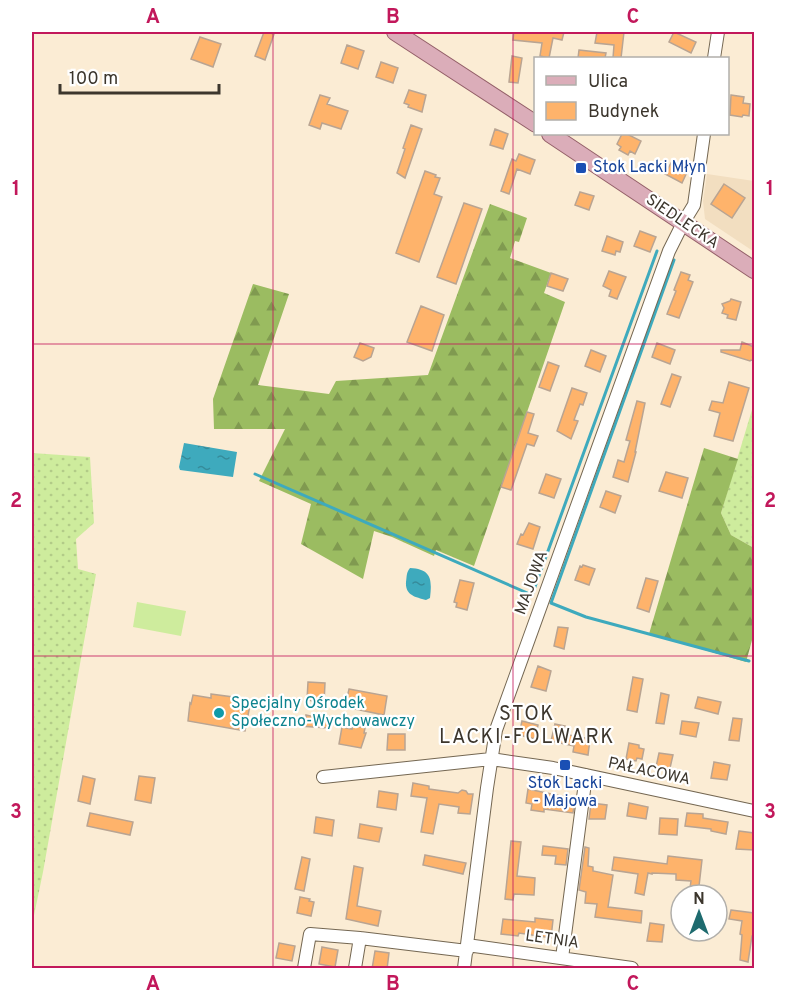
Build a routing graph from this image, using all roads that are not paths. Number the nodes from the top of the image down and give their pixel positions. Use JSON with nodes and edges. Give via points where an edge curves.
{"nodes":[{"id":1,"x":395,"y":32,"type":"edge"},
{"id":2,"x":718,"y":32,"type":"edge"},
{"id":3,"x":714,"y":57,"type":"edge"},
{"id":4,"x":534,"y":123,"type":"edge"},
{"id":5,"x":551,"y":135,"type":"edge"},
{"id":6,"x":704,"y":135,"type":"edge"},
{"id":7,"x":683,"y":223,"type":"junction"},
{"id":8,"x":754,"y":270,"type":"edge"},
{"id":9,"x":491,"y":759,"type":"junction"},
{"id":10,"x":586,"y":775,"type":"junction"},
{"id":11,"x":323,"y":777,"type":"dead end"},
{"id":12,"x":754,"y":811,"type":"edge"},
{"id":13,"x":360,"y":938,"type":"junction"},
{"id":14,"x":467,"y":948,"type":"junction"},
{"id":15,"x":562,"y":958,"type":"junction"},
{"id":16,"x":304,"y":969,"type":"edge"},
{"id":17,"x":356,"y":969,"type":"edge"},
{"id":18,"x":464,"y":969,"type":"edge"},
{"id":19,"x":632,"y":969,"type":"edge"}],
"edges":[{"from":1,"to":4,"type":"main road"},
{"from":2,"to":3,"type":"street"},
{"from":5,"to":7,"type":"main road","name":"SIEDLECKA"},
{"from":6,"to":7,"type":"street","name":"MAJOWA","via":[[694,205]]},
{"from":7,"to":8,"type":"main road","name":"SIEDLECKA"},
{"from":7,"to":9,"type":"street","name":"MAJOWA","via":[[669,251],[496,730]]},
{"from":9,"to":10,"type":"street","name":"PAŁACOWA"},
{"from":9,"to":11,"type":"street","name":"PAŁACOWA"},
{"from":9,"to":14,"type":"street","name":"MAJOWA"},
{"from":10,"to":12,"type":"street","name":"PAŁACOWA"},
{"from":10,"to":15,"type":"street"},
{"from":13,"to":14,"type":"street","name":"LETNIA"},
{"from":13,"to":16,"type":"street","name":"LETNIA","via":[[310,934]]},
{"from":13,"to":17,"type":"street"},
{"from":14,"to":15,"type":"street","name":"LETNIA"},
{"from":14,"to":18,"type":"street","name":"MAJOWA"},
{"from":15,"to":19,"type":"street","name":"LETNIA"}]}
